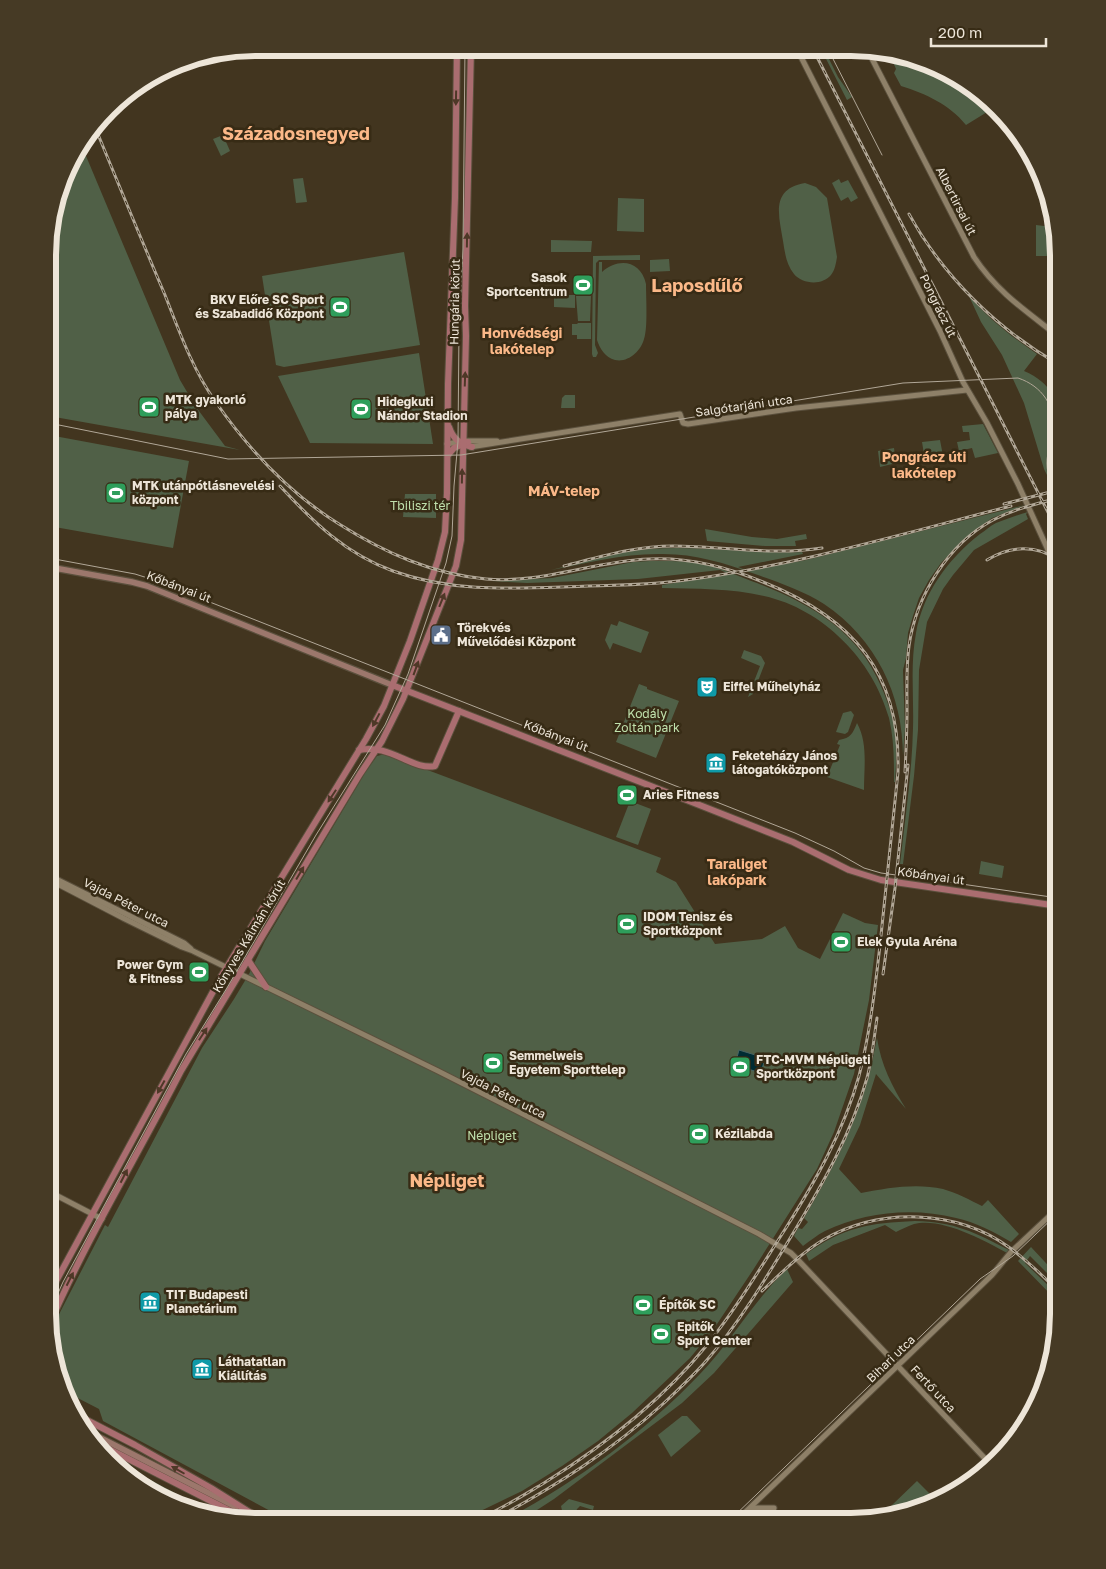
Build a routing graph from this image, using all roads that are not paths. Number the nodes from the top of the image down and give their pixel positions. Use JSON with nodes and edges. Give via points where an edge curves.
{"nodes":[{"id":1,"x":457,"y":56,"type":"edge"},
{"id":2,"x":471,"y":56,"type":"edge"},
{"id":3,"x":802,"y":56,"type":"edge"},
{"id":4,"x":871,"y":58,"type":"edge"},
{"id":5,"x":1050,"y":330,"type":"edge"},
{"id":6,"x":967,"y":390,"type":"junction"},
{"id":7,"x":448,"y":421,"type":"junction"},
{"id":8,"x":447,"y":444,"type":"junction"},
{"id":9,"x":463,"y":446,"type":"junction"},
{"id":10,"x":447,"y":459,"type":"junction"},
{"id":11,"x":443,"y":542,"type":"joint"},
{"id":12,"x":1050,"y":554,"type":"edge"},
{"id":13,"x":459,"y":556,"type":"joint"},
{"id":14,"x":56,"y":568,"type":"edge"},
{"id":15,"x":392,"y":685,"type":"junction"},
{"id":16,"x":406,"y":691,"type":"junction"},
{"id":17,"x":459,"y":711,"type":"junction"},
{"id":18,"x":377,"y":749,"type":"junction"},
{"id":19,"x":360,"y":750,"type":"junction"},
{"id":20,"x":56,"y":879,"type":"edge"},
{"id":21,"x":56,"y":884,"type":"edge"},
{"id":22,"x":1050,"y":905,"type":"edge"},
{"id":23,"x":194,"y":951,"type":"junction"},
{"id":24,"x":248,"y":960,"type":"junction"},
{"id":25,"x":227,"y":968,"type":"junction"},
{"id":26,"x":239,"y":975,"type":"junction"},
{"id":27,"x":266,"y":987,"type":"junction"},
{"id":28,"x":56,"y":1195,"type":"edge"},
{"id":29,"x":92,"y":1215,"type":"junction"},
{"id":30,"x":1050,"y":1215,"type":"edge"},
{"id":31,"x":102,"y":1219,"type":"junction"},
{"id":32,"x":798,"y":1261,"type":"joint"},
{"id":33,"x":56,"y":1281,"type":"edge"},
{"id":34,"x":56,"y":1309,"type":"edge"},
{"id":35,"x":898,"y":1366,"type":"junction"},
{"id":36,"x":88,"y":1421,"type":"edge"},
{"id":37,"x":99,"y":1437,"type":"edge"},
{"id":38,"x":109,"y":1449,"type":"edge"},
{"id":39,"x":986,"y":1460,"type":"edge"},
{"id":40,"x":208,"y":1493,"type":"junction"},
{"id":41,"x":750,"y":1508,"type":"junction"},
{"id":42,"x":774,"y":1508,"type":"dead end"},
{"id":43,"x":235,"y":1511,"type":"edge"},
{"id":44,"x":236,"y":1512,"type":"edge"},
{"id":45,"x":242,"y":1512,"type":"edge"},
{"id":46,"x":244,"y":1512,"type":"edge"},
{"id":47,"x":745,"y":1513,"type":"edge"}],
"edges":[{"from":1,"to":7,"type":"main road","name":"Hungária körút","one_way":true},
{"from":9,"to":2,"type":"main road","name":"Hungária körút","one_way":true},
{"from":3,"to":6,"type":"street","name":"Pongrácz út"},
{"from":4,"to":5,"type":"street","name":"Albertirsai út","via":[[978,264],[1004,295]]},
{"from":6,"to":9,"type":"street","name":"Salgótarjáni utca","via":[[796,408],[688,424],[683,423],[680,414]]},
{"from":6,"to":12,"type":"street","name":"Pongrácz út","via":[[987,422]]},
{"from":7,"to":8,"type":"main road","name":"Hungária körút"},
{"from":7,"to":9,"type":"main road","via":[[451,433]]},
{"from":8,"to":9,"type":"main road"},
{"from":8,"to":10,"type":"main road","name":"Hungária körút"},
{"from":9,"to":10,"type":"main road","via":[[451,452]]},
{"from":13,"to":9,"type":"main road","name":"Hungária körút","one_way":true},
{"from":10,"to":11,"type":"main road","name":"Hungária körút"},
{"from":11,"to":15,"type":"main road","name":"Könyves Kálmán körút","via":[[425,600]]},
{"from":16,"to":13,"type":"main road","name":"Könyves Kálmán körút","one_way":true},
{"from":14,"to":15,"type":"main road","name":"Kőbányai út","via":[[147,586]]},
{"from":15,"to":16,"type":"main road","name":"Kőbányai út"},
{"from":15,"to":19,"type":"main road","name":"Könyves Kálmán körút","one_way":true},
{"from":16,"to":17,"type":"main road","name":"Kőbányai út"},
{"from":16,"to":18,"type":"main road","name":"Könyves Kálmán körút"},
{"from":17,"to":18,"type":"main road","via":[[435,766],[426,767]]},
{"from":17,"to":22,"type":"main road","name":"Kőbányai út","via":[[785,839],[864,876]]},
{"from":18,"to":19,"type":"main road"},
{"from":24,"to":18,"type":"main road","name":"Könyves Kálmán körút","one_way":true},
{"from":19,"to":25,"type":"main road","name":"Könyves Kálmán körút","one_way":true},
{"from":20,"to":23,"type":"street","name":"Vajda Péter utca"},
{"from":21,"to":23,"type":"street","name":"Vajda Péter utca","via":[[182,948]]},
{"from":23,"to":25,"type":"street","name":"Vajda Péter utca"},
{"from":24,"to":26,"type":"main road","name":"Könyves Kálmán körút"},
{"from":24,"to":27,"type":"main road"},
{"from":25,"to":26,"type":"street","name":"Vajda Péter utca"},
{"from":25,"to":29,"type":"main road","name":"Könyves Kálmán körút","one_way":true},
{"from":26,"to":27,"type":"street","name":"Vajda Péter utca"},
{"from":31,"to":26,"type":"main road","name":"Könyves Kálmán körút","one_way":true,"via":[[181,1070]]},
{"from":27,"to":32,"type":"street","name":"Vajda Péter utca","via":[[759,1234],[791,1253]]},
{"from":28,"to":29,"type":"street"},
{"from":29,"to":31,"type":"street"},
{"from":29,"to":33,"type":"main road","name":"Könyves Kálmán körút"},
{"from":30,"to":35,"type":"street","name":"Bihari utca"},
{"from":34,"to":31,"type":"main road","name":"Könyves Kálmán körút","one_way":true},
{"from":32,"to":35,"type":"street","name":"Fertő utca"},
{"from":35,"to":39,"type":"street","name":"Fertő utca"},
{"from":35,"to":41,"type":"street","name":"Bihari utca"},
{"from":46,"to":36,"type":"main road","one_way":true,"via":[[211,1488]]},
{"from":37,"to":40,"type":"main road"},
{"from":38,"to":43,"type":"main road"},
{"from":40,"to":44,"type":"main road"},
{"from":40,"to":45,"type":"main road"},
{"from":41,"to":42,"type":"street"},
{"from":41,"to":47,"type":"street","name":"Bihari utca"}]}
